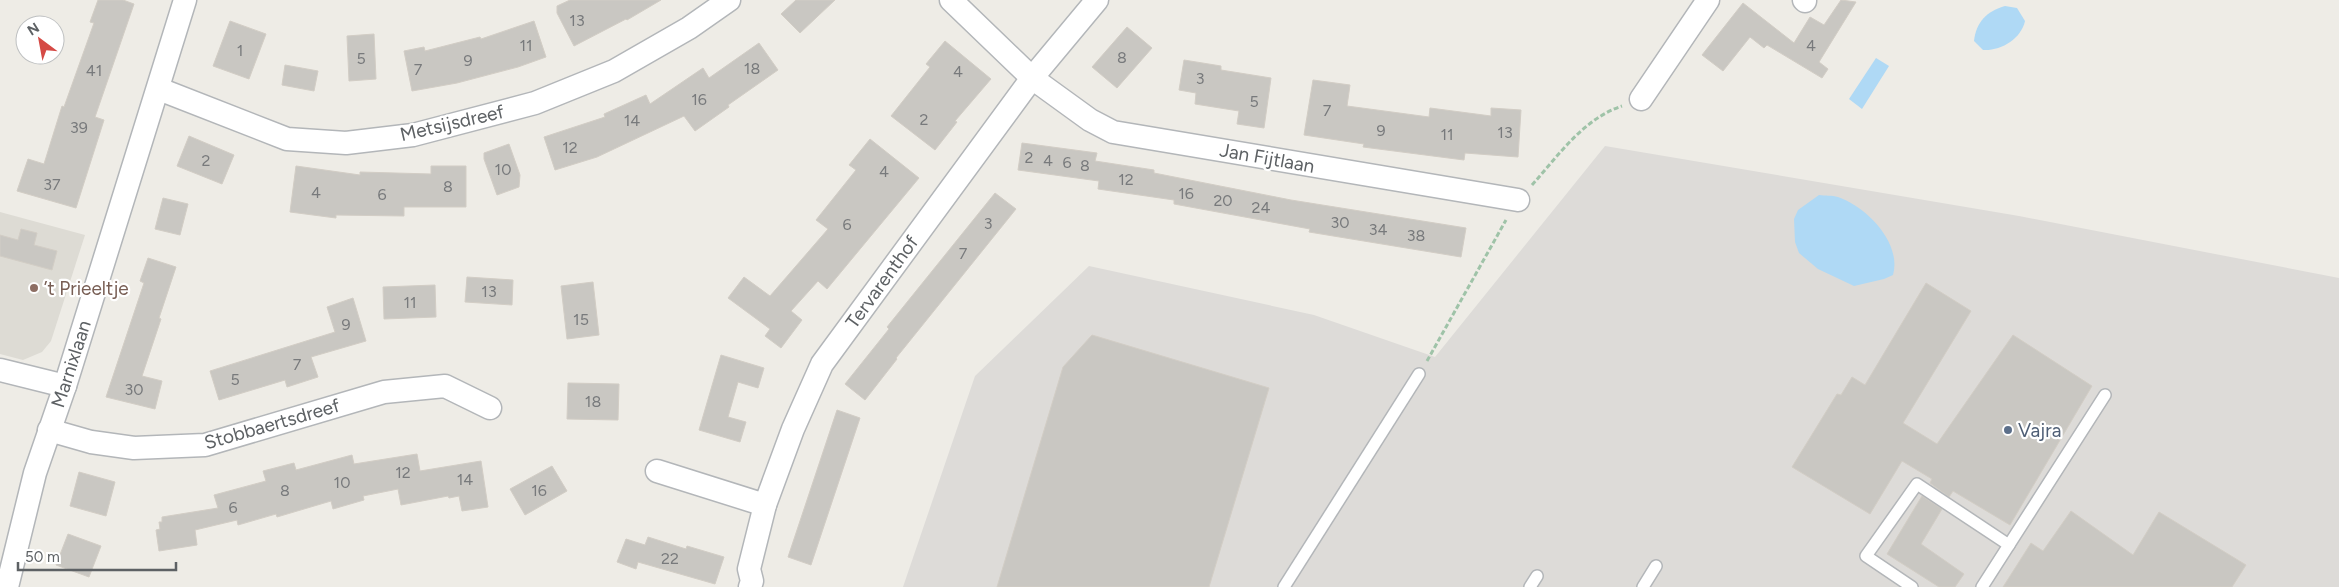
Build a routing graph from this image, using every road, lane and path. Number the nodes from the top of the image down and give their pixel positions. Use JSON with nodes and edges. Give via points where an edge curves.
{"nodes":[{"id":1,"x":185,"y":0,"type":"edge"},
{"id":2,"x":728,"y":0,"type":"edge"},
{"id":3,"x":951,"y":0,"type":"edge"},
{"id":4,"x":1097,"y":0,"type":"edge"},
{"id":5,"x":1708,"y":0,"type":"edge"},
{"id":6,"x":1032,"y":78,"type":"junction"},
{"id":7,"x":158,"y":89,"type":"junction"},
{"id":8,"x":1641,"y":99,"type":"dead end"},
{"id":9,"x":1518,"y":200,"type":"dead end"},
{"id":10,"x":0,"y":370,"type":"edge"},
{"id":11,"x":1419,"y":374,"type":"dead end"},
{"id":12,"x":65,"y":386,"type":"junction"},
{"id":13,"x":2105,"y":395,"type":"dead end"},
{"id":14,"x":490,"y":408,"type":"dead end"},
{"id":15,"x":49,"y":430,"type":"junction"},
{"id":16,"x":657,"y":471,"type":"dead end"},
{"id":17,"x":765,"y":505,"type":"junction"},
{"id":18,"x":2009,"y":545,"type":"junction"},
{"id":19,"x":1656,"y":566,"type":"dead end"},
{"id":20,"x":1537,"y":576,"type":"dead end"},
{"id":21,"x":7,"y":587,"type":"edge"},
{"id":22,"x":750,"y":587,"type":"edge"},
{"id":23,"x":1284,"y":587,"type":"edge"},
{"id":24,"x":1530,"y":587,"type":"edge"},
{"id":25,"x":1643,"y":587,"type":"edge"},
{"id":26,"x":1912,"y":587,"type":"edge"},
{"id":27,"x":1982,"y":587,"type":"edge"}],
"edges":[{"from":1,"to":7,"type":"street","name":"Marnixlaan"},
{"from":2,"to":7,"type":"street","name":"Metsijsdreef","via":[[689,28],[614,72],[535,103],[413,135],[346,143],[287,139]]},
{"from":3,"to":6,"type":"street","name":"Jan Fijtlaan"},
{"from":4,"to":6,"type":"street","name":"Tervarenthof"},
{"from":5,"to":8,"type":"street"},
{"from":6,"to":9,"type":"street","name":"Jan Fijtlaan","via":[[1090,120],[1113,132]]},
{"from":6,"to":17,"type":"street","name":"Tervarenthof","via":[[822,364],[793,429]]},
{"from":7,"to":12,"type":"street","name":"Marnixlaan"},
{"from":10,"to":12,"type":"street"},
{"from":11,"to":23,"type":"lane"},
{"from":12,"to":15,"type":"street","name":"Marnixlaan"},
{"from":13,"to":18,"type":"lane"},
{"from":14,"to":15,"type":"street","name":"Stobbaertsdreef","via":[[445,386],[384,392],[205,445],[134,448],[91,442]]},
{"from":15,"to":21,"type":"street","name":"Marnixlaan"},
{"from":16,"to":17,"type":"street"},
{"from":17,"to":22,"type":"street","name":"Tervarenthof","via":[[749,569]]},
{"from":18,"to":26,"type":"lane","via":[[1917,484],[1866,556]]},
{"from":18,"to":27,"type":"lane"},
{"from":19,"to":25,"type":"lane"},
{"from":20,"to":24,"type":"lane"}]}
